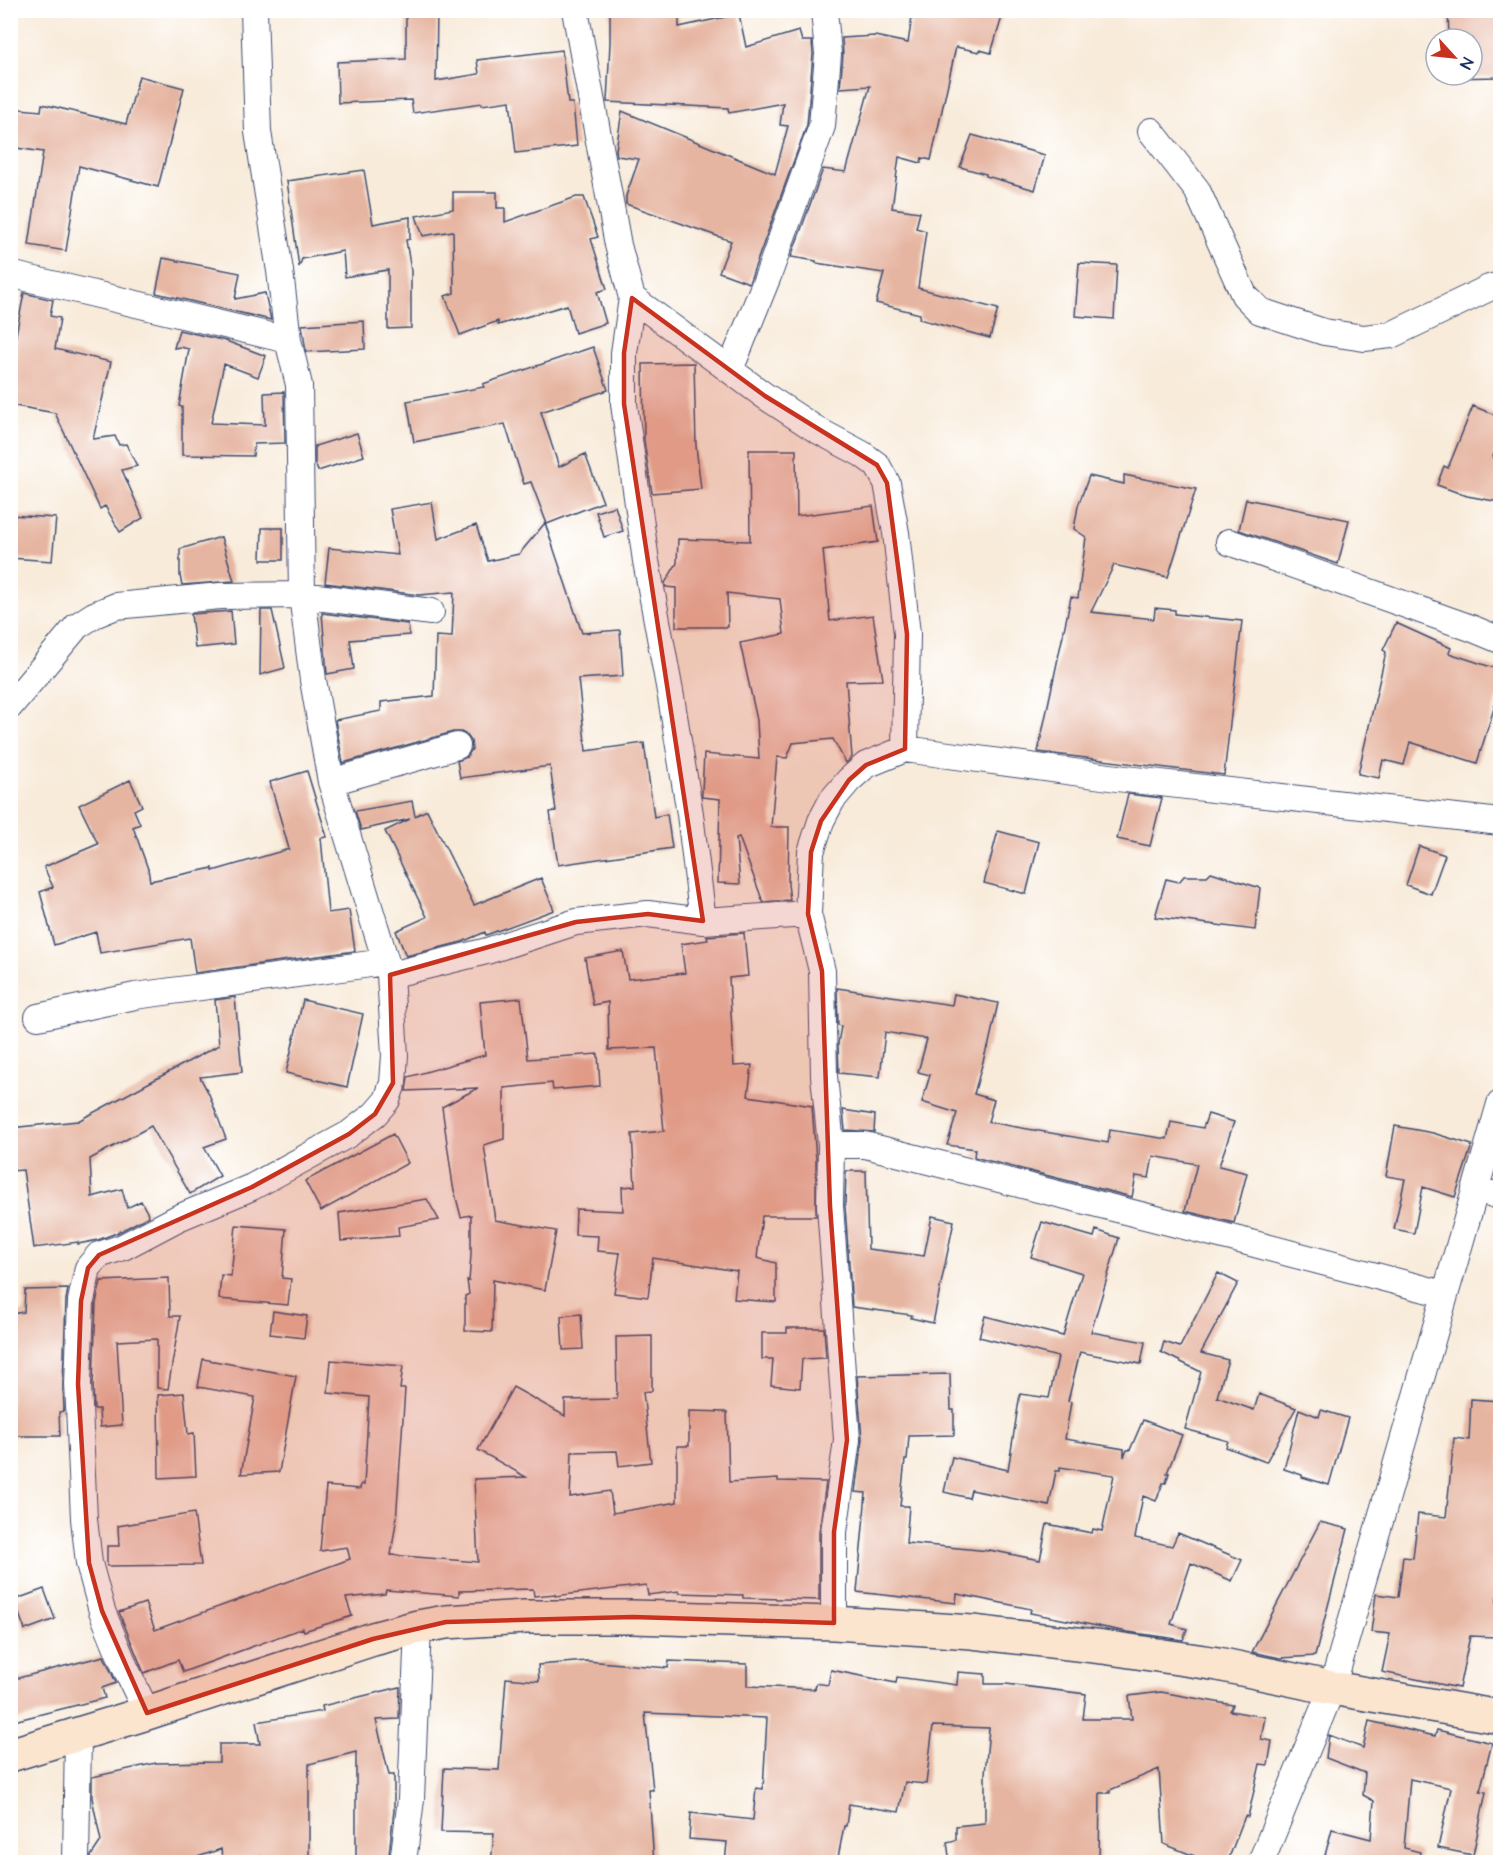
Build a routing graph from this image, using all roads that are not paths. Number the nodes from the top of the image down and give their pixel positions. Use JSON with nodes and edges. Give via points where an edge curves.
{"nodes":[{"id":1,"x":254,"y":10,"type":"edge"},
{"id":2,"x":575,"y":10,"type":"edge"},
{"id":3,"x":824,"y":10,"type":"edge"},
{"id":4,"x":1151,"y":131,"type":"dead end"},
{"id":5,"x":10,"y":274,"type":"edge"},
{"id":6,"x":1500,"y":285,"type":"edge"},
{"id":7,"x":632,"y":298,"type":"junction"},
{"id":8,"x":288,"y":340,"type":"junction"},
{"id":9,"x":730,"y":370,"type":"junction"},
{"id":10,"x":1228,"y":542,"type":"dead end"},
{"id":11,"x":302,"y":595,"type":"junction"},
{"id":12,"x":431,"y":612,"type":"dead end"},
{"id":13,"x":1500,"y":640,"type":"edge"},
{"id":14,"x":10,"y":706,"type":"edge"},
{"id":15,"x":457,"y":746,"type":"dead end"},
{"id":16,"x":905,"y":749,"type":"junction"},
{"id":17,"x":331,"y":782,"type":"junction"},
{"id":18,"x":1500,"y":822,"type":"edge"},
{"id":19,"x":808,"y":914,"type":"junction"},
{"id":20,"x":703,"y":921,"type":"junction"},
{"id":21,"x":388,"y":969,"type":"junction"},
{"id":22,"x":38,"y":1017,"type":"dead end"},
{"id":23,"x":1500,"y":1104,"type":"edge"},
{"id":24,"x":831,"y":1145,"type":"junction"},
{"id":25,"x":1474,"y":1189,"type":"junction"},
{"id":26,"x":1500,"y":1196,"type":"edge"},
{"id":27,"x":1444,"y":1294,"type":"junction"},
{"id":28,"x":834,"y":1623,"type":"junction"},
{"id":29,"x":418,"y":1627,"type":"junction"},
{"id":30,"x":1332,"y":1688,"type":"junction"},
{"id":31,"x":147,"y":1713,"type":"junction"},
{"id":32,"x":1500,"y":1717,"type":"edge"},
{"id":33,"x":78,"y":1734,"type":"junction"},
{"id":34,"x":10,"y":1755,"type":"edge"},
{"id":35,"x":76,"y":1863,"type":"edge"},
{"id":36,"x":403,"y":1863,"type":"edge"},
{"id":37,"x":1262,"y":1863,"type":"edge"}],
"edges":[{"from":1,"to":8,"type":"street","via":[[258,132]]},
{"from":2,"to":7,"type":"street","via":[[618,245]]},
{"from":3,"to":9,"type":"street","via":[[828,54],[822,126]]},
{"from":4,"to":6,"type":"street","via":[[1197,190],[1245,295],[1260,311],[1324,332],[1364,338],[1391,335]]},
{"from":5,"to":8,"type":"street"},
{"from":7,"to":9,"type":"street"},
{"from":7,"to":20,"type":"street","via":[[624,353],[624,404],[646,561],[690,814]]},
{"from":8,"to":11,"type":"street","via":[[299,385]]},
{"from":9,"to":16,"type":"street","via":[[817,430],[878,465],[887,483],[907,634]]},
{"from":10,"to":13,"type":"street"},
{"from":11,"to":12,"type":"street"},
{"from":11,"to":14,"type":"street","via":[[220,596],[116,606],[76,627]]},
{"from":11,"to":17,"type":"street"},
{"from":15,"to":17,"type":"street"},
{"from":16,"to":18,"type":"street"},
{"from":16,"to":19,"type":"street","via":[[866,765],[832,800],[811,852]]},
{"from":17,"to":21,"type":"street"},
{"from":19,"to":20,"type":"street"},
{"from":19,"to":24,"type":"street","via":[[822,971],[824,1076]]},
{"from":20,"to":21,"type":"street","via":[[648,914],[576,922],[487,951]]},
{"from":21,"to":22,"type":"street","via":[[135,996]]},
{"from":21,"to":31,"type":"street","via":[[395,1055],[393,1083],[387,1100],[375,1114],[349,1134],[252,1186],[99,1255],[88,1268],[81,1301],[78,1384],[88,1563],[124,1667]]},
{"from":23,"to":25,"type":"street"},
{"from":24,"to":27,"type":"street","via":[[865,1145]]},
{"from":24,"to":28,"type":"street","via":[[830,1206],[848,1440],[834,1532]]},
{"from":25,"to":26,"type":"street"},
{"from":25,"to":27,"type":"street"},
{"from":27,"to":30,"type":"street"},
{"from":28,"to":29,"type":"street","via":[[525,1617]]},
{"from":28,"to":30,"type":"street","via":[[972,1632],[1103,1647],[1218,1664]]},
{"from":29,"to":31,"type":"street"},
{"from":29,"to":36,"type":"street","via":[[411,1799]]},
{"from":30,"to":32,"type":"street"},
{"from":30,"to":37,"type":"street"},
{"from":31,"to":33,"type":"street"},
{"from":33,"to":34,"type":"street"},
{"from":33,"to":35,"type":"street"}]}
